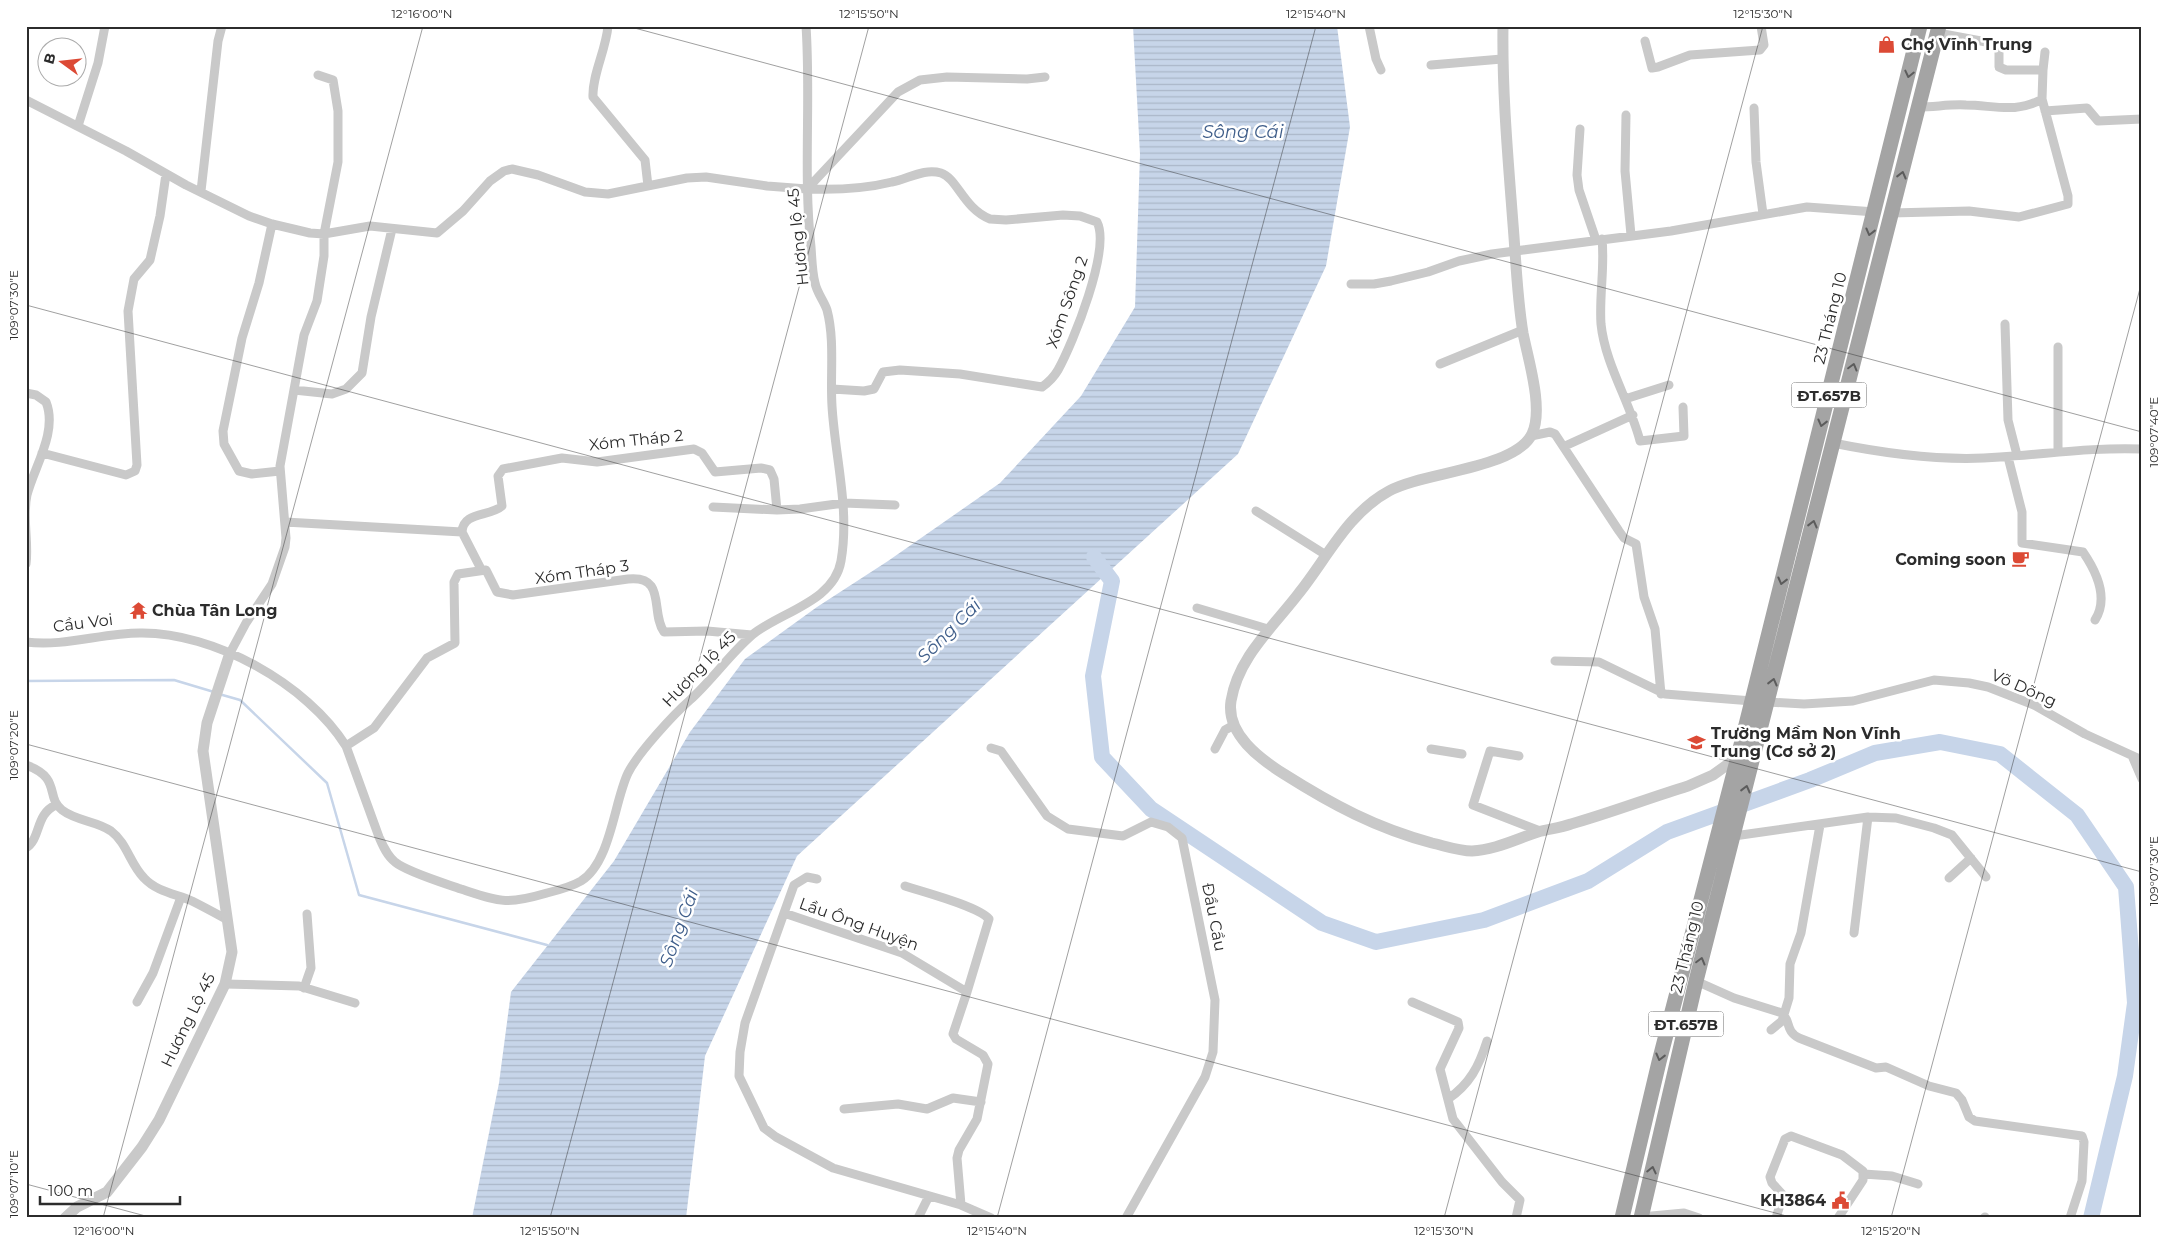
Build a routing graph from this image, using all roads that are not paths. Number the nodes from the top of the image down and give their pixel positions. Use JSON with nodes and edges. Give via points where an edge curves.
{"nodes":[{"id":1,"x":105,"y":26,"type":"edge"},
{"id":2,"x":222,"y":26,"type":"edge"},
{"id":3,"x":608,"y":26,"type":"edge"},
{"id":4,"x":806,"y":26,"type":"edge"},
{"id":5,"x":1368,"y":26,"type":"edge"},
{"id":6,"x":1503,"y":26,"type":"edge"},
{"id":7,"x":1761,"y":26,"type":"edge"},
{"id":8,"x":1920,"y":26,"type":"edge"},
{"id":9,"x":1939,"y":29,"type":"edge"},
{"id":10,"x":1645,"y":41,"type":"dead end"},
{"id":11,"x":2045,"y":52,"type":"dead end"},
{"id":12,"x":1502,"y":59,"type":"junction"},
{"id":13,"x":1431,"y":65,"type":"dead end"},
{"id":14,"x":1381,"y":70,"type":"dead end"},
{"id":15,"x":2043,"y":70,"type":"junction"},
{"id":16,"x":318,"y":75,"type":"dead end"},
{"id":17,"x":1045,"y":77,"type":"dead end"},
{"id":18,"x":2042,"y":99,"type":"junction"},
{"id":19,"x":26,"y":100,"type":"edge"},
{"id":20,"x":1919,"y":107,"type":"junction"},
{"id":21,"x":1754,"y":108,"type":"dead end"},
{"id":22,"x":2046,"y":111,"type":"junction"},
{"id":23,"x":1626,"y":115,"type":"dead end"},
{"id":24,"x":2142,"y":119,"type":"edge"},
{"id":25,"x":78,"y":126,"type":"junction"},
{"id":26,"x":1580,"y":129,"type":"dead end"},
{"id":27,"x":166,"y":174,"type":"junction"},
{"id":28,"x":648,"y":186,"type":"junction"},
{"id":29,"x":807,"y":189,"type":"junction"},
{"id":30,"x":201,"y":191,"type":"junction"},
{"id":31,"x":1875,"y":212,"type":"junction"},
{"id":32,"x":1892,"y":213,"type":"junction"},
{"id":33,"x":1763,"y":214,"type":"junction"},
{"id":34,"x":272,"y":224,"type":"junction"},
{"id":35,"x":392,"y":229,"type":"junction"},
{"id":36,"x":324,"y":234,"type":"junction"},
{"id":37,"x":1632,"y":235,"type":"junction"},
{"id":38,"x":1599,"y":239,"type":"junction"},
{"id":39,"x":1516,"y":250,"type":"junction"},
{"id":40,"x":1351,"y":284,"type":"dead end"},
{"id":41,"x":2005,"y":324,"type":"dead end"},
{"id":42,"x":1523,"y":330,"type":"junction"},
{"id":43,"x":2058,"y":347,"type":"dead end"},
{"id":44,"x":1440,"y":364,"type":"dead end"},
{"id":45,"x":1669,"y":385,"type":"dead end"},
{"id":46,"x":294,"y":390,"type":"junction"},
{"id":47,"x":832,"y":390,"type":"junction"},
{"id":48,"x":26,"y":393,"type":"edge"},
{"id":49,"x":1626,"y":399,"type":"junction"},
{"id":50,"x":1683,"y":407,"type":"dead end"},
{"id":51,"x":1633,"y":415,"type":"junction"},
{"id":52,"x":1532,"y":436,"type":"junction"},
{"id":53,"x":1833,"y":443,"type":"junction"},
{"id":54,"x":1564,"y":446,"type":"junction"},
{"id":55,"x":2142,"y":449,"type":"edge"},
{"id":56,"x":42,"y":452,"type":"junction"},
{"id":57,"x":2058,"y":452,"type":"junction"},
{"id":58,"x":2012,"y":456,"type":"junction"},
{"id":59,"x":280,"y":471,"type":"junction"},
{"id":60,"x":844,"y":503,"type":"junction"},
{"id":61,"x":895,"y":505,"type":"dead end"},
{"id":62,"x":713,"y":507,"type":"dead end"},
{"id":63,"x":777,"y":510,"type":"junction"},
{"id":64,"x":1256,"y":510,"type":"dead end"},
{"id":65,"x":285,"y":522,"type":"junction"},
{"id":66,"x":462,"y":532,"type":"junction"},
{"id":67,"x":1326,"y":555,"type":"junction"},
{"id":68,"x":26,"y":564,"type":"edge"},
{"id":69,"x":481,"y":569,"type":"junction"},
{"id":70,"x":1197,"y":608,"type":"dead end"},
{"id":71,"x":2095,"y":620,"type":"dead end"},
{"id":72,"x":1268,"y":629,"type":"junction"},
{"id":73,"x":752,"y":635,"type":"junction"},
{"id":74,"x":26,"y":642,"type":"edge"},
{"id":75,"x":230,"y":653,"type":"junction"},
{"id":76,"x":1555,"y":661,"type":"dead end"},
{"id":77,"x":1661,"y":694,"type":"junction"},
{"id":78,"x":1752,"y":701,"type":"junction"},
{"id":79,"x":1768,"y":702,"type":"junction"},
{"id":80,"x":1234,"y":725,"type":"junction"},
{"id":81,"x":346,"y":746,"type":"junction"},
{"id":82,"x":991,"y":748,"type":"dead end"},
{"id":83,"x":1215,"y":749,"type":"dead end"},
{"id":84,"x":1431,"y":749,"type":"dead end"},
{"id":85,"x":1462,"y":754,"type":"dead end"},
{"id":86,"x":1519,"y":756,"type":"dead end"},
{"id":87,"x":2137,"y":759,"type":"edge"},
{"id":88,"x":1737,"y":760,"type":"junction"},
{"id":89,"x":26,"y":765,"type":"edge"},
{"id":90,"x":2142,"y":779,"type":"edge"},
{"id":91,"x":56,"y":805,"type":"junction"},
{"id":92,"x":1868,"y":817,"type":"junction"},
{"id":93,"x":1820,"y":825,"type":"junction"},
{"id":94,"x":1540,"y":831,"type":"junction"},
{"id":95,"x":1735,"y":834,"type":"junction"},
{"id":96,"x":26,"y":848,"type":"edge"},
{"id":97,"x":1971,"y":858,"type":"junction"},
{"id":98,"x":1986,"y":877,"type":"dead end"},
{"id":99,"x":1949,"y":878,"type":"dead end"},
{"id":100,"x":817,"y":879,"type":"dead end"},
{"id":101,"x":905,"y":886,"type":"dead end"},
{"id":102,"x":181,"y":897,"type":"junction"},
{"id":103,"x":784,"y":913,"type":"junction"},
{"id":104,"x":307,"y":914,"type":"dead end"},
{"id":105,"x":226,"y":919,"type":"junction"},
{"id":106,"x":1854,"y":933,"type":"dead end"},
{"id":107,"x":1696,"y":981,"type":"junction"},
{"id":108,"x":225,"y":984,"type":"junction"},
{"id":109,"x":304,"y":988,"type":"junction"},
{"id":110,"x":967,"y":992,"type":"junction"},
{"id":111,"x":137,"y":1002,"type":"dead end"},
{"id":112,"x":1412,"y":1002,"type":"dead end"},
{"id":113,"x":355,"y":1003,"type":"dead end"},
{"id":114,"x":1785,"y":1015,"type":"junction"},
{"id":115,"x":1771,"y":1030,"type":"dead end"},
{"id":116,"x":1487,"y":1041,"type":"dead end"},
{"id":117,"x":1448,"y":1099,"type":"junction"},
{"id":118,"x":981,"y":1102,"type":"junction"},
{"id":119,"x":844,"y":1109,"type":"dead end"},
{"id":120,"x":1864,"y":1174,"type":"junction"},
{"id":121,"x":1918,"y":1184,"type":"dead end"},
{"id":122,"x":929,"y":1196,"type":"junction"},
{"id":123,"x":961,"y":1205,"type":"junction"},
{"id":124,"x":1622,"y":1215,"type":"edge"},
{"id":125,"x":65,"y":1218,"type":"edge"},
{"id":126,"x":918,"y":1218,"type":"edge"},
{"id":127,"x":991,"y":1218,"type":"edge"},
{"id":128,"x":1126,"y":1218,"type":"edge"},
{"id":129,"x":1516,"y":1218,"type":"edge"},
{"id":130,"x":1641,"y":1218,"type":"edge"},
{"id":131,"x":1699,"y":1218,"type":"edge"},
{"id":132,"x":1776,"y":1218,"type":"edge"},
{"id":133,"x":1838,"y":1218,"type":"edge"},
{"id":134,"x":2070,"y":1218,"type":"edge"}],
"edges":[{"from":1,"to":25,"type":"street","via":[[98,63]]},
{"from":2,"to":30,"type":"street"},
{"from":3,"to":28,"type":"street","via":[[593,97],[645,160]]},
{"from":4,"to":29,"type":"street","name":"Hương lộ 45","via":[[809,92]]},
{"from":5,"to":14,"type":"street"},
{"from":6,"to":12,"type":"street"},
{"from":7,"to":10,"type":"street","via":[[1764,45],[1760,50],[1690,55],[1652,68]]},
{"from":8,"to":31,"type":"main road","name":"23 Tháng 10","number":"ĐT.657B","one_way":true},
{"from":9,"to":15,"type":"street","via":[[1997,44],[1998,67]]},
{"from":9,"to":20,"type":"main road","name":"23 Tháng 10","number":"ĐT.657B"},
{"from":11,"to":15,"type":"street"},
{"from":12,"to":13,"type":"street"},
{"from":12,"to":39,"type":"street"},
{"from":15,"to":18,"type":"street"},
{"from":16,"to":36,"type":"street","via":[[333,80],[340,142]]},
{"from":17,"to":29,"type":"street","via":[[947,76],[920,80],[898,92]]},
{"from":18,"to":20,"type":"street","via":[[2005,109],[1962,104]]},
{"from":18,"to":22,"type":"street"},
{"from":19,"to":25,"type":"street"},
{"from":32,"to":20,"type":"main road","name":"23 Tháng 10","number":"ĐT.657B","one_way":true},
{"from":21,"to":33,"type":"street","via":[[1756,162]]},
{"from":22,"to":24,"type":"street","via":[[2087,108],[2098,121]]},
{"from":22,"to":32,"type":"street","via":[[2068,204],[2019,217],[1969,211]]},
{"from":23,"to":37,"type":"street","via":[[1626,171]]},
{"from":25,"to":27,"type":"street"},
{"from":26,"to":38,"type":"street","via":[[1579,190]]},
{"from":27,"to":30,"type":"street"},
{"from":27,"to":56,"type":"street","via":[[150,260],[134,279],[128,311],[135,471],[126,475]]},
{"from":28,"to":29,"type":"street","via":[[706,177]]},
{"from":28,"to":35,"type":"street","via":[[608,194],[585,192],[512,169],[490,181],[463,211],[437,233]]},
{"from":29,"to":47,"type":"street","name":"Hương lộ 45","via":[[815,284],[827,311]]},
{"from":29,"to":47,"type":"street","name":"Xóm Sông 2","via":[[861,188],[922,172],[939,172],[948,176],[978,214],[990,219],[1080,216],[1097,222],[1101,230],[1100,254],[1084,307],[1058,371],[1042,387],[960,374],[888,370],[883,372],[874,389]]},
{"from":30,"to":34,"type":"street"},
{"from":31,"to":32,"type":"main road"},
{"from":31,"to":33,"type":"street","via":[[1807,207]]},
{"from":31,"to":78,"type":"main road","name":"23 Tháng 10","number":"ĐT.657B","one_way":true},
{"from":53,"to":32,"type":"main road","name":"23 Tháng 10","number":"ĐT.657B","one_way":true},
{"from":33,"to":37,"type":"street","via":[[1743,220]]},
{"from":34,"to":36,"type":"street","via":[[298,232]]},
{"from":34,"to":59,"type":"street","via":[[260,283],[242,338],[223,439],[239,471],[252,474]]},
{"from":35,"to":36,"type":"street","via":[[370,226]]},
{"from":35,"to":46,"type":"street","via":[[371,316],[362,373],[346,389],[332,394]]},
{"from":36,"to":46,"type":"street","via":[[317,301],[304,335]]},
{"from":37,"to":38,"type":"street"},
{"from":38,"to":39,"type":"street"},
{"from":38,"to":49,"type":"street","via":[[1602,324]]},
{"from":39,"to":40,"type":"street","via":[[1459,261],[1391,281]]},
{"from":39,"to":42,"type":"street"},
{"from":41,"to":58,"type":"street"},
{"from":42,"to":44,"type":"street"},
{"from":42,"to":52,"type":"street","via":[[1534,392]]},
{"from":43,"to":57,"type":"street"},
{"from":45,"to":49,"type":"street"},
{"from":46,"to":59,"type":"street"},
{"from":47,"to":60,"type":"street","name":"Hương lộ 45"},
{"from":48,"to":56,"type":"street","via":[[36,395],[48,406],[48,427]]},
{"from":49,"to":51,"type":"street"},
{"from":50,"to":51,"type":"street","via":[[1684,436],[1640,441]]},
{"from":51,"to":54,"type":"street"},
{"from":52,"to":54,"type":"street","via":[[1550,432],[1556,434]]},
{"from":52,"to":67,"type":"street","via":[[1517,450],[1496,460],[1408,483],[1384,494],[1347,526]]},
{"from":53,"to":58,"type":"street","via":[[1919,456]]},
{"from":79,"to":53,"type":"main road","name":"23 Tháng 10","number":"ĐT.657B","one_way":true},
{"from":54,"to":77,"type":"street","via":[[1619,532],[1636,544],[1644,596],[1655,629]]},
{"from":55,"to":57,"type":"street"},
{"from":56,"to":68,"type":"street","via":[[26,501]]},
{"from":57,"to":58,"type":"street"},
{"from":58,"to":71,"type":"street","via":[[2022,512],[2022,544],[2083,552],[2101,589],[2101,605]]},
{"from":59,"to":65,"type":"street"},
{"from":60,"to":61,"type":"street"},
{"from":60,"to":63,"type":"street"},
{"from":60,"to":73,"type":"street","name":"Hương lộ 45","via":[[842,558],[832,581],[818,595]]},
{"from":62,"to":63,"type":"street"},
{"from":63,"to":66,"type":"street","name":"Xóm Tháp 2","via":[[770,470],[715,472],[697,450],[597,462],[562,458],[503,469],[498,476],[502,506],[470,518],[464,523]]},
{"from":64,"to":67,"type":"street"},
{"from":65,"to":66,"type":"street"},
{"from":65,"to":75,"type":"street","via":[[285,547],[276,576]]},
{"from":66,"to":69,"type":"street","name":"Xóm Tháp 3"},
{"from":67,"to":72,"type":"street","via":[[1298,595]]},
{"from":69,"to":73,"type":"street","name":"Xóm Tháp 3","via":[[488,571],[497,592],[506,595],[643,580],[652,587],[664,632]]},
{"from":69,"to":81,"type":"street","via":[[458,574],[455,578],[454,644],[427,658],[374,728]]},
{"from":70,"to":72,"type":"street"},
{"from":72,"to":80,"type":"street","via":[[1249,656],[1234,689],[1230,711]]},
{"from":73,"to":81,"type":"street","name":"Hương lộ 45","via":[[678,711],[629,771],[611,830],[592,871],[572,886],[522,900],[506,902],[487,897],[396,864],[379,837]]},
{"from":74,"to":75,"type":"street","name":"Cầu Voi","via":[[48,643],[150,633],[183,638]]},
{"from":75,"to":81,"type":"street","name":"Hương lộ 45","via":[[300,694],[322,714]]},
{"from":75,"to":105,"type":"street","name":"Hương Lộ 45","via":[[211,706],[203,751]]},
{"from":76,"to":77,"type":"street","via":[[1600,662]]},
{"from":77,"to":78,"type":"street"},
{"from":78,"to":79,"type":"main road"},
{"from":78,"to":88,"type":"main road","name":"23 Tháng 10","number":"ĐT.657B"},
{"from":79,"to":87,"type":"street","name":"Võ Dõng","via":[[1853,701],[1934,680],[1969,683],[2034,705]]},
{"from":95,"to":79,"type":"main road","name":"23 Tháng 10","number":"ĐT.657B","one_way":true},
{"from":80,"to":83,"type":"street","via":[[1225,730]]},
{"from":80,"to":94,"type":"street","via":[[1247,744],[1270,766],[1347,812],[1396,832],[1473,851]]},
{"from":82,"to":128,"type":"street","name":"Đầu Cầu","via":[[1001,751],[1047,816],[1068,828],[1123,836],[1151,822],[1168,827],[1182,838],[1215,1000],[1212,1052],[1201,1084]]},
{"from":84,"to":85,"type":"street"},
{"from":86,"to":94,"type":"street","via":[[1490,751],[1473,805]]},
{"from":87,"to":90,"type":"street"},
{"from":88,"to":94,"type":"street","via":[[1695,784]]},
{"from":88,"to":124,"type":"main road","name":"23 Tháng 10","number":"ĐT.657B","one_way":true,"via":[[1658,1062]]},
{"from":89,"to":91,"type":"street","via":[[41,771],[47,778],[53,788]]},
{"from":91,"to":96,"type":"street","via":[[42,818],[31,845]]},
{"from":91,"to":102,"type":"street","via":[[76,818],[112,832],[148,882]]},
{"from":92,"to":93,"type":"street"},
{"from":92,"to":97,"type":"street","via":[[1910,821],[1948,833]]},
{"from":92,"to":106,"type":"street"},
{"from":93,"to":95,"type":"street"},
{"from":93,"to":114,"type":"street","via":[[1801,933],[1790,964],[1790,994]]},
{"from":107,"to":95,"type":"main road","name":"23 Tháng 10","number":"ĐT.657B","one_way":true},
{"from":97,"to":98,"type":"street"},
{"from":97,"to":99,"type":"street"},
{"from":100,"to":103,"type":"street","via":[[807,877],[796,883]]},
{"from":101,"to":110,"type":"street","via":[[945,898],[987,917],[988,926]]},
{"from":102,"to":105,"type":"street"},
{"from":102,"to":111,"type":"street","via":[[153,973]]},
{"from":103,"to":110,"type":"street","name":"Lầu Ông Huyện","via":[[902,953]]},
{"from":103,"to":122,"type":"street","name":"Lầu Ông Huyện","via":[[745,1023],[740,1052],[739,1076],[754,1110],[770,1134],[833,1168]]},
{"from":104,"to":109,"type":"street","via":[[311,968]]},
{"from":105,"to":108,"type":"street","name":"Hương Lộ 45","via":[[232,952]]},
{"from":107,"to":114,"type":"street"},
{"from":130,"to":107,"type":"main road","name":"23 Tháng 10","number":"ĐT.657B","one_way":true},
{"from":108,"to":109,"type":"street"},
{"from":108,"to":125,"type":"street","name":"Hương Lộ 45","via":[[159,1120],[142,1147],[106,1192],[77,1207]]},
{"from":109,"to":113,"type":"street"},
{"from":110,"to":118,"type":"street","via":[[953,1034],[986,1059],[988,1069]]},
{"from":112,"to":117,"type":"street","via":[[1458,1022],[1459,1028],[1440,1069]]},
{"from":114,"to":115,"type":"street"},
{"from":114,"to":134,"type":"street","via":[[1789,1030],[1799,1038],[1876,1068],[1886,1067],[1929,1086],[1956,1093],[1974,1121],[2082,1136],[2082,1181]]},
{"from":116,"to":117,"type":"street","via":[[1473,1075]]},
{"from":117,"to":129,"type":"street","via":[[1458,1127],[1520,1200]]},
{"from":118,"to":119,"type":"street","via":[[953,1098],[927,1109],[898,1104]]},
{"from":118,"to":123,"type":"street","via":[[975,1125],[957,1158]]},
{"from":120,"to":121,"type":"street","via":[[1892,1176]]},
{"from":120,"to":132,"type":"street","via":[[1842,1155],[1799,1138],[1788,1137],[1770,1177],[1784,1196]]},
{"from":120,"to":133,"type":"street"},
{"from":122,"to":123,"type":"street","name":"Lầu Ông Huyện"},
{"from":122,"to":126,"type":"street"},
{"from":123,"to":127,"type":"street","name":"Lầu Ông Huyện"},
{"from":124,"to":130,"type":"main road"},
{"from":130,"to":131,"type":"street","via":[[1684,1213]]}]}
